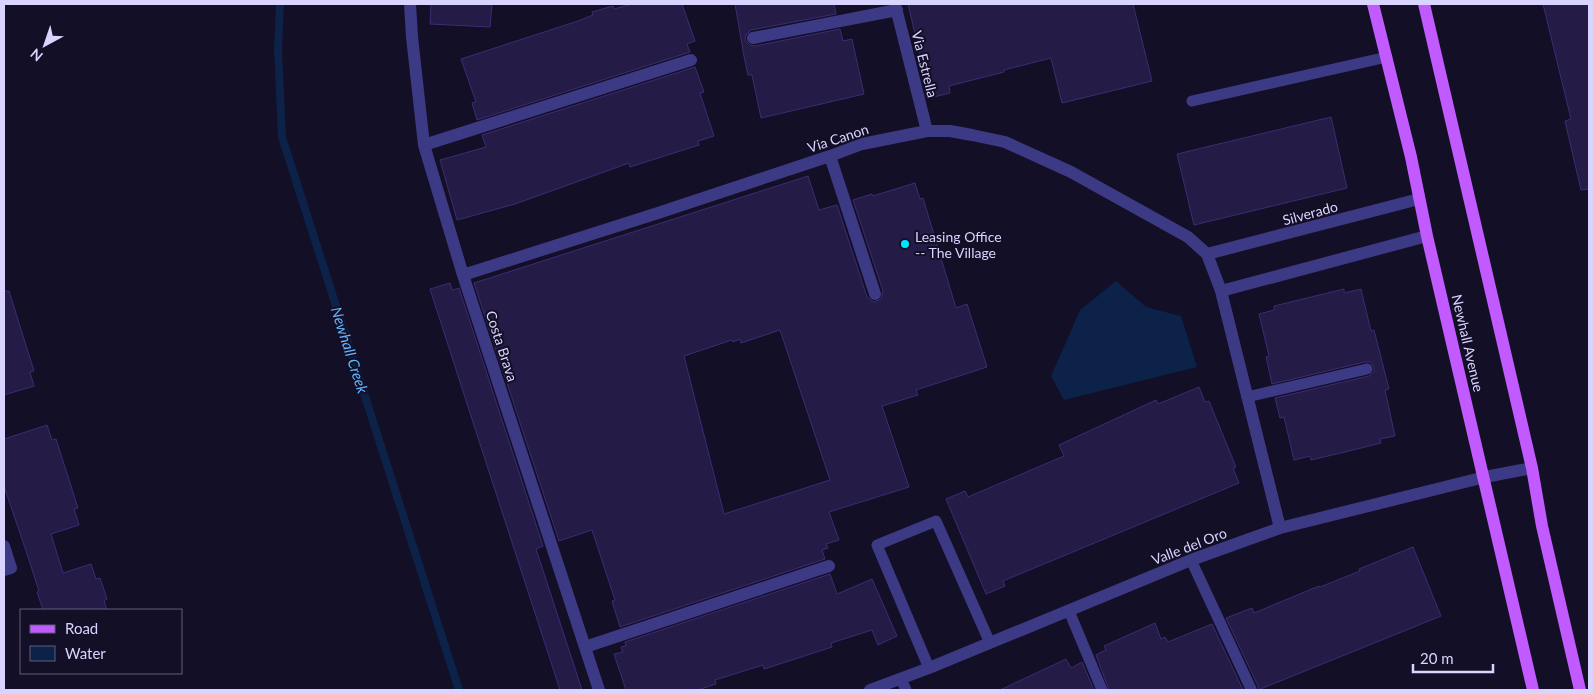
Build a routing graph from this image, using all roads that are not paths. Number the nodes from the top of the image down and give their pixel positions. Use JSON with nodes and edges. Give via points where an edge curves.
{"nodes":[{"id":1,"x":410,"y":4,"type":"edge"},
{"id":2,"x":1374,"y":4,"type":"edge"},
{"id":3,"x":1424,"y":4,"type":"edge"},
{"id":4,"x":896,"y":7,"type":"edge"},
{"id":5,"x":753,"y":38,"type":"dead end"},
{"id":6,"x":1387,"y":57,"type":"junction"},
{"id":7,"x":691,"y":60,"type":"dead end"},
{"id":8,"x":1192,"y":101,"type":"dead end"},
{"id":9,"x":927,"y":130,"type":"junction"},
{"id":10,"x":424,"y":145,"type":"junction"},
{"id":11,"x":830,"y":156,"type":"junction"},
{"id":12,"x":1420,"y":199,"type":"junction"},
{"id":13,"x":1428,"y":236,"type":"junction"},
{"id":14,"x":1207,"y":254,"type":"junction"},
{"id":15,"x":463,"y":275,"type":"junction"},
{"id":16,"x":1221,"y":291,"type":"junction"},
{"id":17,"x":875,"y":294,"type":"dead end"},
{"id":18,"x":1367,"y":369,"type":"dead end"},
{"id":19,"x":1247,"y":397,"type":"junction"},
{"id":20,"x":1532,"y":468,"type":"junction"},
{"id":21,"x":1485,"y":477,"type":"junction"},
{"id":22,"x":1280,"y":528,"type":"junction"},
{"id":23,"x":4,"y":546,"type":"edge"},
{"id":24,"x":1191,"y":560,"type":"junction"},
{"id":25,"x":829,"y":566,"type":"dead end"},
{"id":26,"x":4,"y":570,"type":"edge"},
{"id":27,"x":1068,"y":612,"type":"junction"},
{"id":28,"x":990,"y":643,"type":"junction"},
{"id":29,"x":584,"y":647,"type":"junction"},
{"id":30,"x":929,"y":668,"type":"junction"},
{"id":31,"x":904,"y":685,"type":"edge"},
{"id":32,"x":1251,"y":689,"type":"edge"},
{"id":33,"x":599,"y":690,"type":"edge"},
{"id":34,"x":870,"y":690,"type":"edge"},
{"id":35,"x":1102,"y":690,"type":"edge"},
{"id":36,"x":1533,"y":690,"type":"edge"},
{"id":37,"x":1580,"y":690,"type":"edge"}],
"edges":[{"from":1,"to":10,"type":"street","name":"Costa Brava"},
{"from":2,"to":6,"type":"main road","name":"Newhall Avenue"},
{"from":3,"to":20,"type":"main road"},
{"from":4,"to":5,"type":"street"},
{"from":4,"to":9,"type":"street","name":"Via Estrella"},
{"from":6,"to":8,"type":"lane"},
{"from":6,"to":12,"type":"main road","name":"Newhall Avenue"},
{"from":7,"to":10,"type":"street"},
{"from":9,"to":11,"type":"street","name":"Via Canon","via":[[862,144]]},
{"from":9,"to":14,"type":"street","name":"Via Canon","via":[[950,131],[1005,142],[1071,172],[1188,237]]},
{"from":10,"to":15,"type":"street","name":"Costa Brava"},
{"from":11,"to":15,"type":"street","name":"Via Canon"},
{"from":11,"to":17,"type":"street"},
{"from":12,"to":13,"type":"main road","name":"Newhall Avenue"},
{"from":12,"to":14,"type":"street","name":"Silverado"},
{"from":13,"to":16,"type":"street"},
{"from":13,"to":21,"type":"main road","name":"Newhall Avenue"},
{"from":14,"to":16,"type":"street"},
{"from":15,"to":29,"type":"street","name":"Costa Brava"},
{"from":16,"to":19,"type":"street"},
{"from":18,"to":19,"type":"lane"},
{"from":19,"to":22,"type":"street"},
{"from":20,"to":21,"type":"street","name":"Valle del Oro"},
{"from":20,"to":37,"type":"main road"},
{"from":21,"to":22,"type":"street","name":"Valle del Oro"},
{"from":21,"to":36,"type":"main road","name":"Newhall Avenue"},
{"from":22,"to":24,"type":"street","name":"Valle del Oro"},
{"from":23,"to":26,"type":"street","via":[[11,568]]},
{"from":24,"to":27,"type":"street","name":"Valle del Oro"},
{"from":24,"to":32,"type":"lane"},
{"from":25,"to":29,"type":"street"},
{"from":27,"to":28,"type":"street","name":"Valle del Oro"},
{"from":27,"to":35,"type":"lane"},
{"from":28,"to":30,"type":"street","name":"Valle del Oro"},
{"from":28,"to":30,"type":"lane","via":[[936,521],[877,545]]},
{"from":29,"to":33,"type":"street","name":"Costa Brava"},
{"from":30,"to":31,"type":"street","name":"Valle del Oro"},
{"from":31,"to":34,"type":"street","name":"Valle del Oro"}]}
